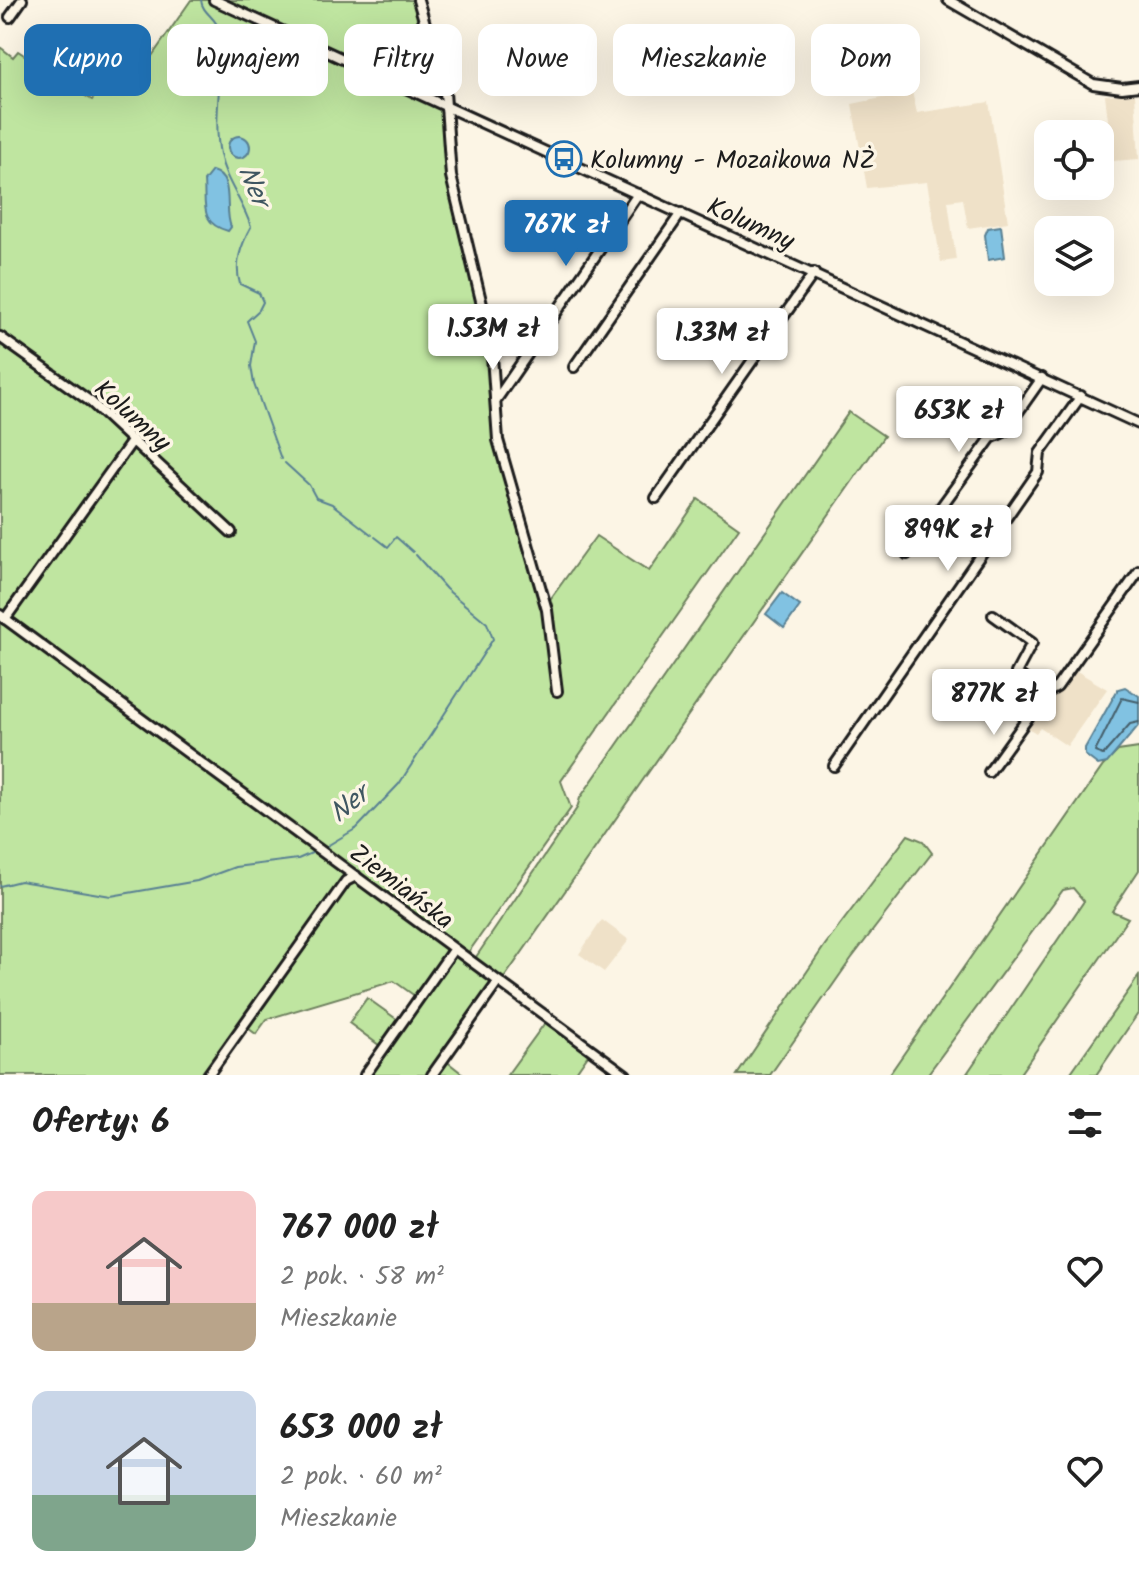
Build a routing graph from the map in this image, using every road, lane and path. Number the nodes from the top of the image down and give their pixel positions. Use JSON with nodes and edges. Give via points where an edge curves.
{"nodes":[{"id":1,"x":22,"y":0,"type":"edge"},
{"id":2,"x":214,"y":0,"type":"edge"},
{"id":3,"x":418,"y":0,"type":"edge"},
{"id":4,"x":948,"y":0,"type":"edge"},
{"id":5,"x":10,"y":17,"type":"dead end"},
{"id":6,"x":1139,"y":86,"type":"edge"},
{"id":7,"x":446,"y":105,"type":"junction"},
{"id":8,"x":638,"y":194,"type":"junction"},
{"id":9,"x":681,"y":213,"type":"junction"},
{"id":10,"x":814,"y":273,"type":"junction"},
{"id":11,"x":0,"y":337,"type":"edge"},
{"id":12,"x":574,"y":367,"type":"dead end"},
{"id":13,"x":1042,"y":378,"type":"junction"},
{"id":14,"x":1081,"y":396,"type":"junction"},
{"id":15,"x":496,"y":400,"type":"junction"},
{"id":16,"x":1139,"y":424,"type":"edge"},
{"id":17,"x":133,"y":440,"type":"junction"},
{"id":18,"x":656,"y":498,"type":"dead end"},
{"id":19,"x":231,"y":532,"type":"dead end"},
{"id":20,"x":907,"y":554,"type":"dead end"},
{"id":21,"x":1139,"y":571,"type":"edge"},
{"id":22,"x":993,"y":615,"type":"dead end"},
{"id":23,"x":3,"y":617,"type":"edge"},
{"id":24,"x":557,"y":691,"type":"dead end"},
{"id":25,"x":1045,"y":694,"type":"junction"},
{"id":26,"x":834,"y":766,"type":"dead end"},
{"id":27,"x":989,"y":772,"type":"dead end"},
{"id":28,"x":356,"y":876,"type":"junction"},
{"id":29,"x":453,"y":950,"type":"junction"},
{"id":30,"x":498,"y":982,"type":"junction"},
{"id":31,"x":208,"y":1075,"type":"edge"},
{"id":32,"x":365,"y":1075,"type":"edge"},
{"id":33,"x":432,"y":1075,"type":"edge"},
{"id":34,"x":626,"y":1075,"type":"edge"}],
"edges":[{"from":1,"to":5,"type":"street"},
{"from":2,"to":7,"type":"street","name":"Kolumny"},
{"from":3,"to":7,"type":"street"},
{"from":4,"to":6,"type":"street","via":[[1093,84]]},
{"from":7,"to":8,"type":"street","name":"Kolumny"},
{"from":7,"to":15,"type":"street","via":[[451,176],[487,313]]},
{"from":8,"to":9,"type":"street","name":"Kolumny"},
{"from":8,"to":15,"type":"street"},
{"from":9,"to":10,"type":"street","name":"Kolumny"},
{"from":9,"to":12,"type":"street"},
{"from":10,"to":13,"type":"street","name":"Kolumny"},
{"from":10,"to":18,"type":"street"},
{"from":11,"to":17,"type":"street","name":"Kolumny","via":[[91,402]]},
{"from":13,"to":14,"type":"street","name":"Kolumny"},
{"from":13,"to":20,"type":"street"},
{"from":14,"to":16,"type":"street","name":"Kolumny"},
{"from":14,"to":26,"type":"street","via":[[1040,453],[1038,472]]},
{"from":15,"to":24,"type":"street","via":[[500,446],[547,610]]},
{"from":17,"to":19,"type":"street","name":"Kolumny"},
{"from":17,"to":23,"type":"street"},
{"from":21,"to":25,"type":"street","via":[[1057,687]]},
{"from":22,"to":25,"type":"street","via":[[1032,643],[1016,673]]},
{"from":23,"to":28,"type":"street","name":"Ziemiańska","via":[[296,837]]},
{"from":25,"to":27,"type":"street"},
{"from":28,"to":29,"type":"street","name":"Ziemiańska"},
{"from":28,"to":31,"type":"street","via":[[346,881]]},
{"from":29,"to":30,"type":"street","name":"Ziemiańska"},
{"from":29,"to":32,"type":"street"},
{"from":30,"to":33,"type":"street"},
{"from":30,"to":34,"type":"street","name":"Ziemiańska"}]}
